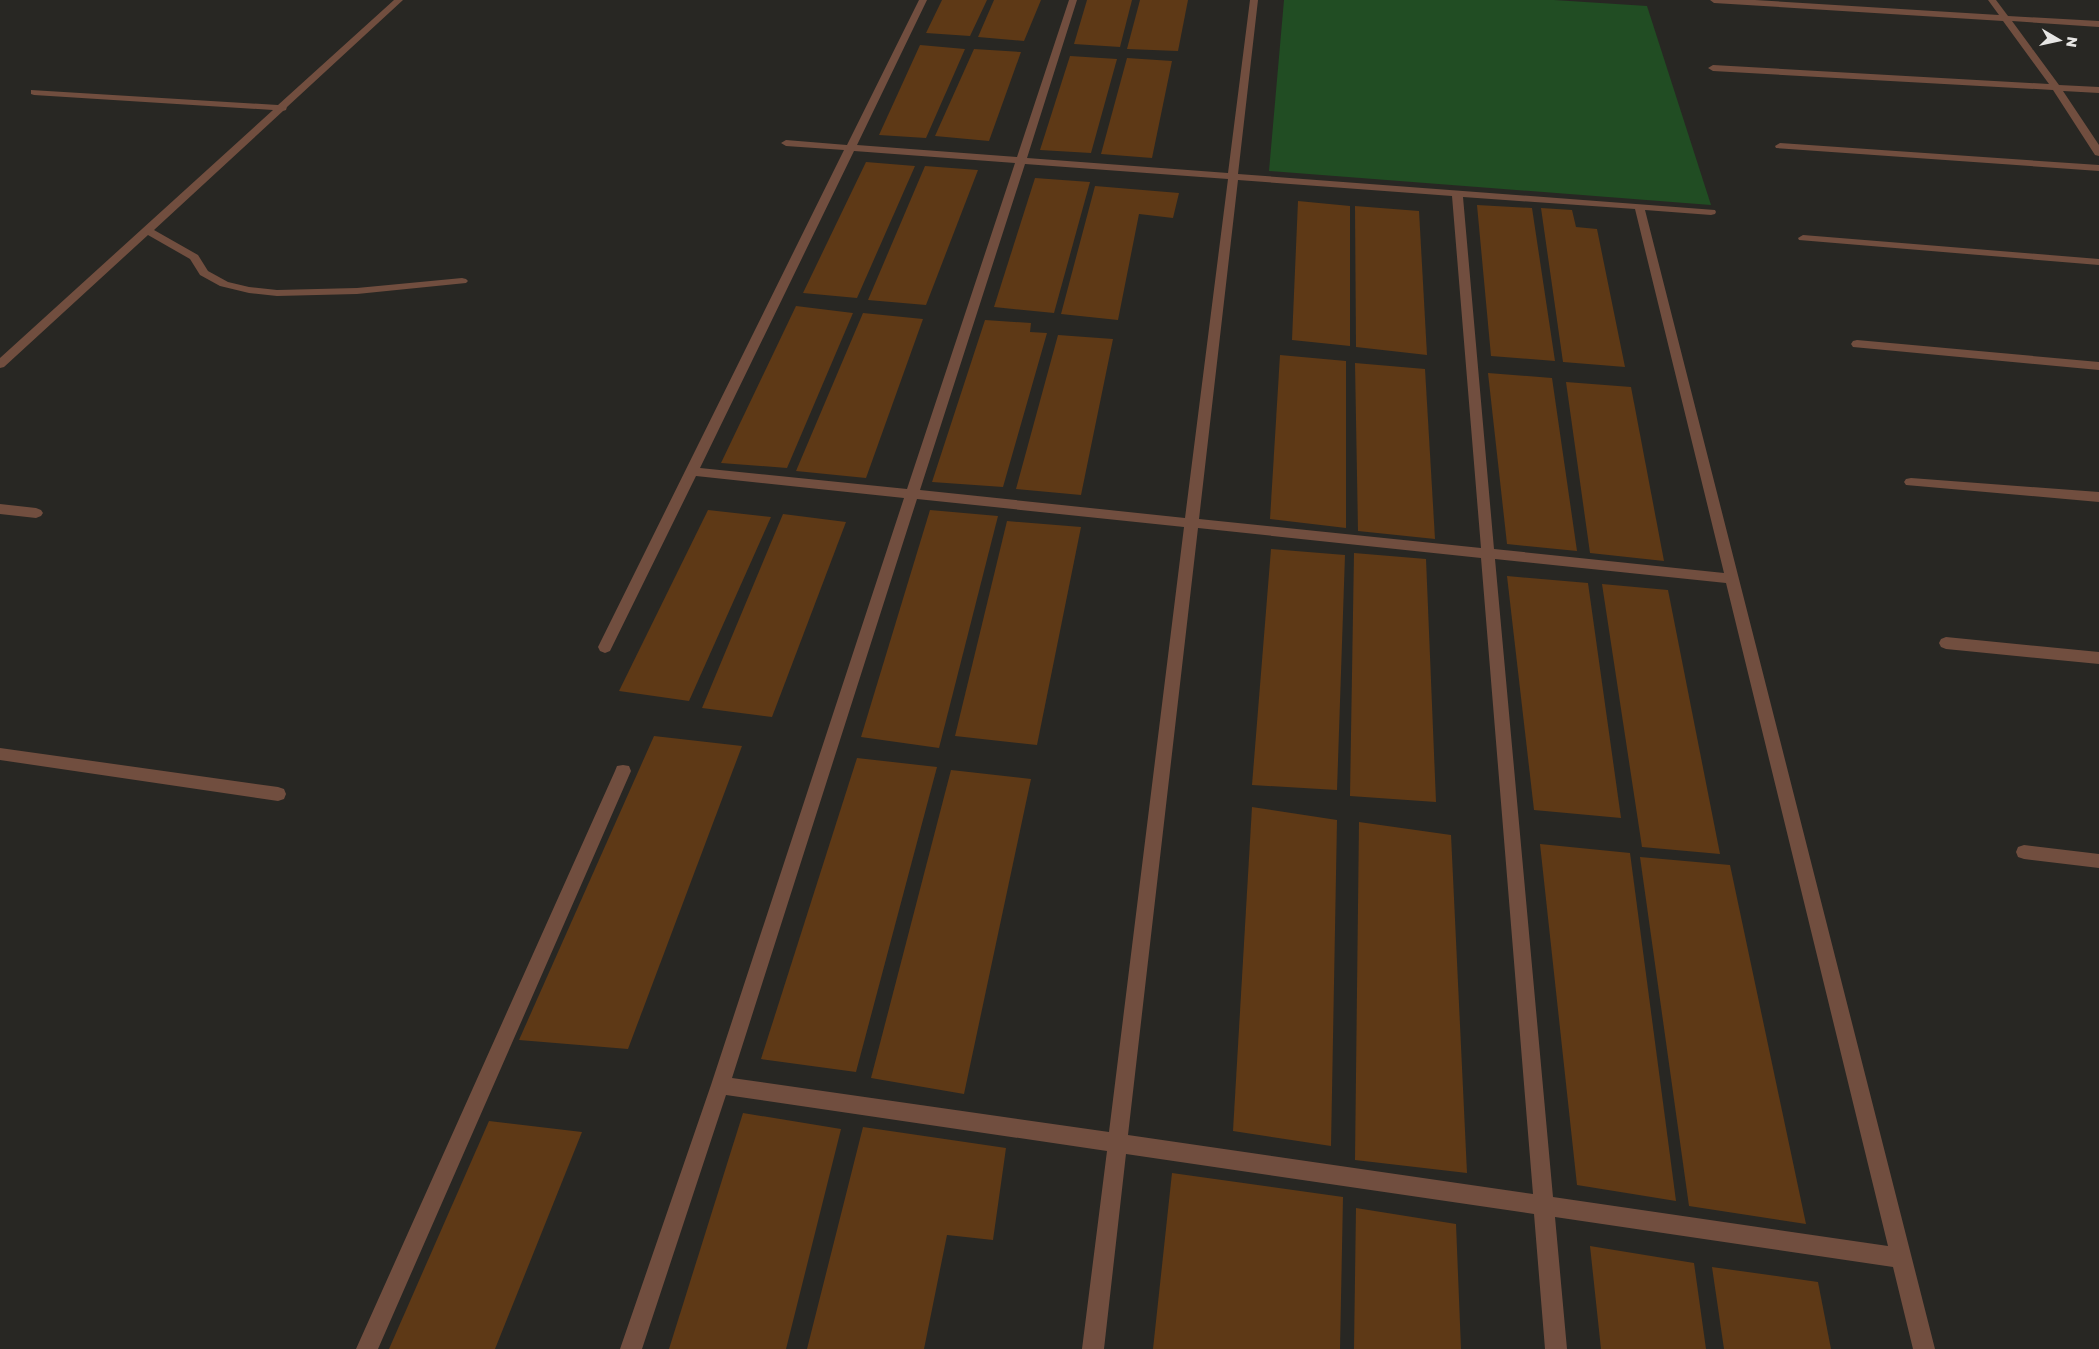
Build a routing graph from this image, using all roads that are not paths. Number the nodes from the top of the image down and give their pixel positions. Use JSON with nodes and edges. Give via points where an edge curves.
{"nodes":[{"id":1,"x":398,"y":0,"type":"edge"},
{"id":2,"x":923,"y":0,"type":"edge"},
{"id":3,"x":1073,"y":0,"type":"edge"},
{"id":4,"x":1254,"y":0,"type":"edge"},
{"id":5,"x":1714,"y":0,"type":"edge"},
{"id":6,"x":1992,"y":0,"type":"edge"},
{"id":7,"x":2004,"y":17,"type":"junction"},
{"id":8,"x":2099,"y":24,"type":"edge"},
{"id":9,"x":1713,"y":68,"type":"dead end"},
{"id":10,"x":2056,"y":87,"type":"junction"},
{"id":11,"x":2099,"y":90,"type":"edge"},
{"id":12,"x":34,"y":92,"type":"dead end"},
{"id":13,"x":283,"y":108,"type":"junction"},
{"id":14,"x":786,"y":143,"type":"dead end"},
{"id":15,"x":1780,"y":146,"type":"dead end"},
{"id":16,"x":850,"y":148,"type":"junction"},
{"id":17,"x":2099,"y":153,"type":"edge"},
{"id":18,"x":1021,"y":160,"type":"junction"},
{"id":19,"x":2099,"y":168,"type":"edge"},
{"id":20,"x":1233,"y":176,"type":"junction"},
{"id":21,"x":1457,"y":193,"type":"junction"},
{"id":22,"x":1639,"y":206,"type":"junction"},
{"id":23,"x":1711,"y":212,"type":"dead end"},
{"id":24,"x":146,"y":230,"type":"junction"},
{"id":25,"x":1803,"y":238,"type":"dead end"},
{"id":26,"x":2099,"y":262,"type":"edge"},
{"id":27,"x":462,"y":281,"type":"dead end"},
{"id":28,"x":1858,"y":344,"type":"dead end"},
{"id":29,"x":0,"y":364,"type":"edge"},
{"id":30,"x":2099,"y":366,"type":"edge"},
{"id":31,"x":691,"y":471,"type":"junction"},
{"id":32,"x":1911,"y":482,"type":"dead end"},
{"id":33,"x":912,"y":494,"type":"junction"},
{"id":34,"x":2099,"y":497,"type":"edge"},
{"id":35,"x":0,"y":510,"type":"edge"},
{"id":36,"x":36,"y":513,"type":"dead end"},
{"id":37,"x":1192,"y":523,"type":"junction"},
{"id":38,"x":1488,"y":554,"type":"junction"},
{"id":39,"x":1732,"y":579,"type":"junction"},
{"id":40,"x":1946,"y":643,"type":"dead end"},
{"id":41,"x":605,"y":647,"type":"dead end"},
{"id":42,"x":2099,"y":658,"type":"edge"},
{"id":43,"x":0,"y":754,"type":"edge"},
{"id":44,"x":623,"y":771,"type":"dead end"},
{"id":45,"x":278,"y":794,"type":"dead end"},
{"id":46,"x":2024,"y":852,"type":"dead end"},
{"id":47,"x":2099,"y":861,"type":"edge"},
{"id":48,"x":720,"y":1085,"type":"junction"},
{"id":49,"x":1119,"y":1143,"type":"junction"},
{"id":50,"x":1544,"y":1205,"type":"junction"},
{"id":51,"x":1901,"y":1258,"type":"junction"},
{"id":52,"x":367,"y":1349,"type":"edge"},
{"id":53,"x":631,"y":1349,"type":"edge"},
{"id":54,"x":1093,"y":1349,"type":"edge"},
{"id":55,"x":1556,"y":1349,"type":"edge"},
{"id":56,"x":1924,"y":1349,"type":"edge"}],
"edges":[{"from":1,"to":13,"type":"street"},
{"from":2,"to":16,"type":"street"},
{"from":3,"to":18,"type":"street"},
{"from":4,"to":20,"type":"street"},
{"from":5,"to":7,"type":"street"},
{"from":6,"to":7,"type":"street"},
{"from":7,"to":8,"type":"street"},
{"from":7,"to":10,"type":"street"},
{"from":9,"to":10,"type":"street"},
{"from":10,"to":11,"type":"street"},
{"from":10,"to":17,"type":"street"},
{"from":12,"to":13,"type":"street"},
{"from":13,"to":24,"type":"street"},
{"from":14,"to":16,"type":"street"},
{"from":15,"to":19,"type":"street"},
{"from":16,"to":18,"type":"street"},
{"from":16,"to":31,"type":"street"},
{"from":18,"to":20,"type":"street"},
{"from":18,"to":33,"type":"street"},
{"from":20,"to":21,"type":"street"},
{"from":20,"to":37,"type":"street"},
{"from":21,"to":22,"type":"street"},
{"from":21,"to":38,"type":"street"},
{"from":22,"to":23,"type":"street"},
{"from":22,"to":39,"type":"street"},
{"from":24,"to":27,"type":"street","via":[[194,257],[204,273],[224,284],[249,290],[357,291]]},
{"from":24,"to":29,"type":"street"},
{"from":25,"to":26,"type":"street"},
{"from":28,"to":30,"type":"street"},
{"from":31,"to":33,"type":"street"},
{"from":31,"to":41,"type":"street"},
{"from":32,"to":34,"type":"street"},
{"from":33,"to":37,"type":"street"},
{"from":33,"to":48,"type":"street"},
{"from":35,"to":36,"type":"street"},
{"from":37,"to":38,"type":"street"},
{"from":37,"to":49,"type":"street"},
{"from":38,"to":39,"type":"street"},
{"from":38,"to":50,"type":"street"},
{"from":39,"to":51,"type":"street"},
{"from":40,"to":42,"type":"street"},
{"from":43,"to":45,"type":"street"},
{"from":44,"to":52,"type":"street"},
{"from":46,"to":47,"type":"street"},
{"from":48,"to":49,"type":"street"},
{"from":48,"to":53,"type":"street"},
{"from":49,"to":50,"type":"street"},
{"from":49,"to":54,"type":"street"},
{"from":50,"to":51,"type":"street"},
{"from":50,"to":55,"type":"street"},
{"from":51,"to":56,"type":"street"}]}
